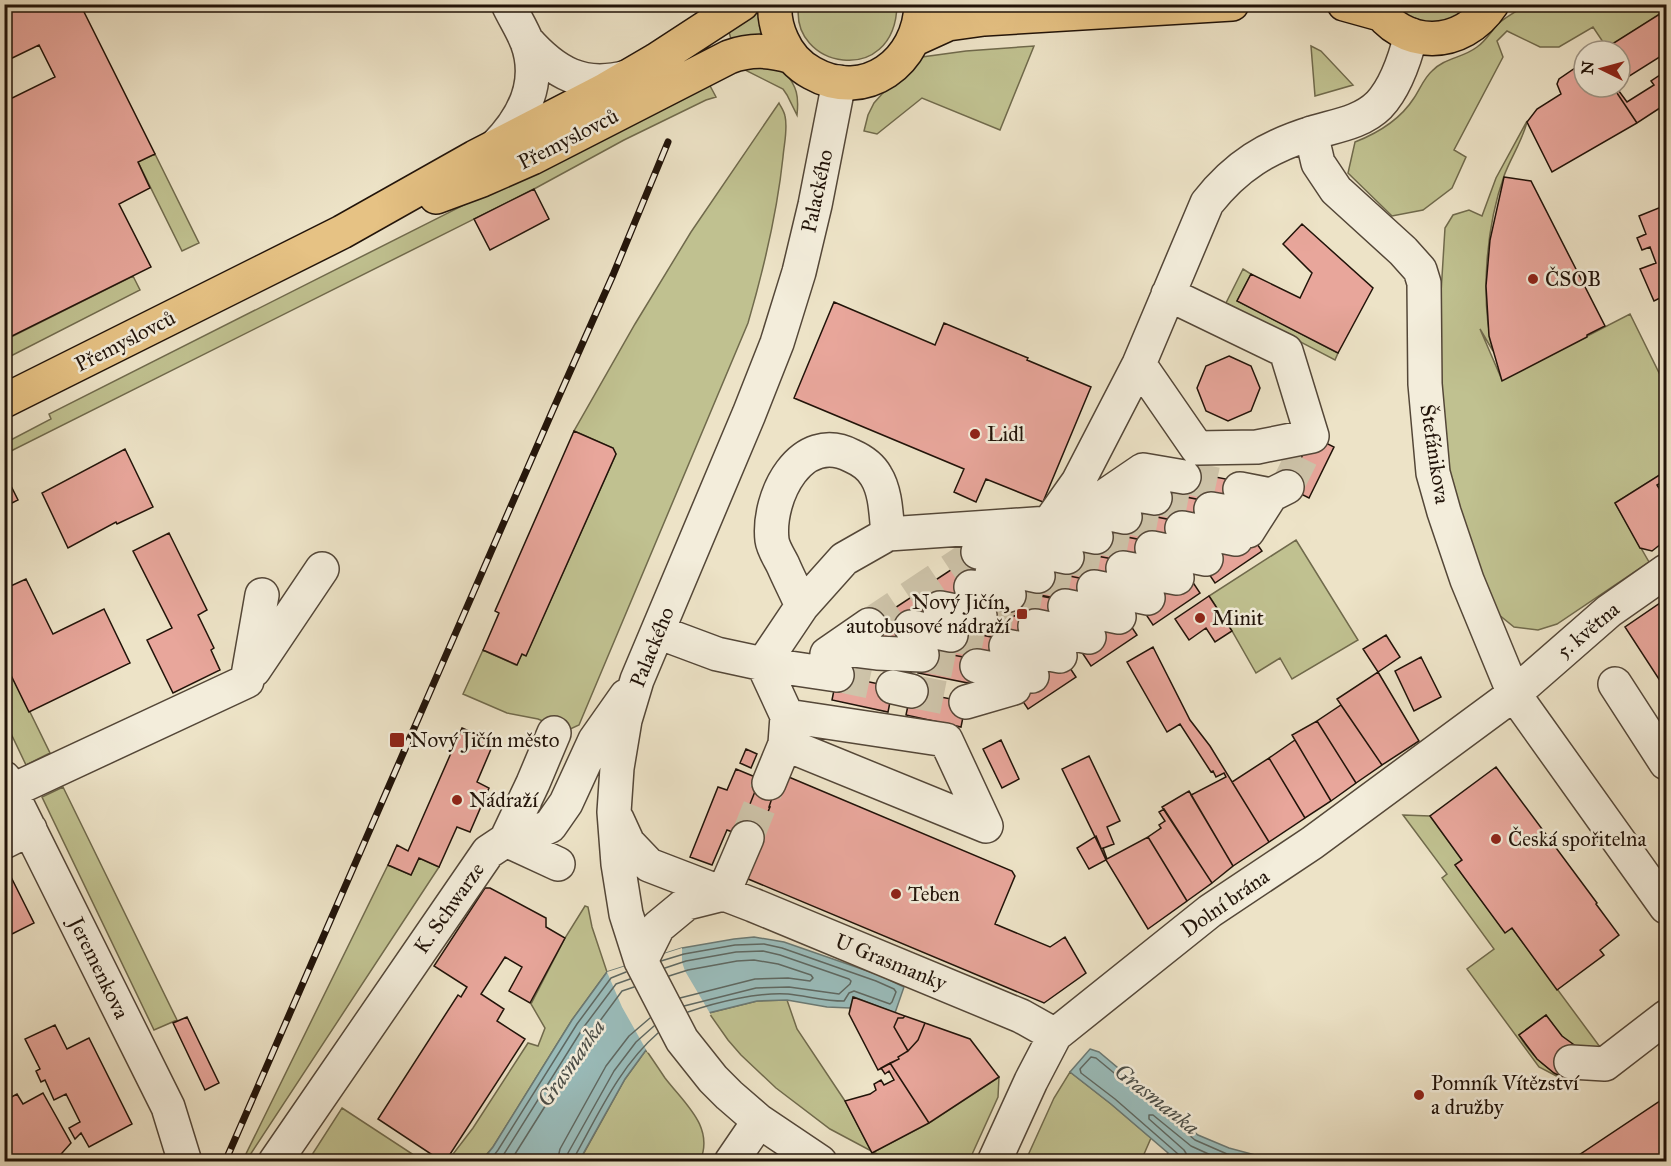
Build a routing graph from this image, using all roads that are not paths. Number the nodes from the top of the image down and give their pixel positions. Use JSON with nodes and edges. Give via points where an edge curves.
{"nodes":[{"id":1,"x":508,"y":4,"type":"edge"},
{"id":2,"x":742,"y":4,"type":"edge"},
{"id":3,"x":775,"y":4,"type":"edge"},
{"id":4,"x":921,"y":4,"type":"edge"},
{"id":5,"x":1232,"y":4,"type":"edge"},
{"id":6,"x":1344,"y":4,"type":"edge"},
{"id":7,"x":1492,"y":5,"type":"edge"},
{"id":8,"x":1377,"y":9,"type":"edge"},
{"id":9,"x":1411,"y":35,"type":"junction"},
{"id":10,"x":915,"y":39,"type":"junction"},
{"id":11,"x":526,"y":40,"type":"junction"},
{"id":12,"x":792,"y":57,"type":"junction"},
{"id":13,"x":627,"y":77,"type":"junction"},
{"id":14,"x":839,"y":82,"type":"junction"},
{"id":15,"x":1311,"y":133,"type":"junction"},
{"id":16,"x":495,"y":147,"type":"junction"},
{"id":17,"x":342,"y":232,"type":"junction"},
{"id":18,"x":1168,"y":294,"type":"junction"},
{"id":19,"x":1139,"y":364,"type":"junction"},
{"id":20,"x":4,"y":401,"type":"edge"},
{"id":21,"x":1184,"y":477,"type":"tunnel mouth"},
{"id":22,"x":1155,"y":498,"type":"tunnel mouth"},
{"id":23,"x":1119,"y":504,"type":"junction"},
{"id":24,"x":1211,"y":508,"type":"tunnel mouth"},
{"id":25,"x":1182,"y":528,"type":"tunnel mouth"},
{"id":26,"x":888,"y":534,"type":"junction"},
{"id":27,"x":1152,"y":548,"type":"tunnel mouth"},
{"id":28,"x":1123,"y":567,"type":"tunnel mouth"},
{"id":29,"x":322,"y":569,"type":"dead end"},
{"id":30,"x":1666,"y":571,"type":"edge"},
{"id":31,"x":1094,"y":587,"type":"tunnel mouth"},
{"id":32,"x":262,"y":595,"type":"dead end"},
{"id":33,"x":802,"y":606,"type":"junction"},
{"id":34,"x":1065,"y":606,"type":"tunnel mouth"},
{"id":35,"x":1035,"y":626,"type":"tunnel mouth"},
{"id":36,"x":658,"y":632,"type":"junction"},
{"id":37,"x":1006,"y":646,"type":"tunnel mouth"},
{"id":38,"x":763,"y":664,"type":"junction"},
{"id":39,"x":977,"y":666,"type":"tunnel mouth"},
{"id":40,"x":637,"y":680,"type":"junction"},
{"id":41,"x":247,"y":681,"type":"junction"},
{"id":42,"x":1615,"y":684,"type":"dead end"},
{"id":43,"x":1514,"y":694,"type":"junction"},
{"id":44,"x":966,"y":702,"type":"tunnel mouth"},
{"id":45,"x":786,"y":730,"type":"junction"},
{"id":46,"x":554,"y":733,"type":"dead end"},
{"id":47,"x":1666,"y":763,"type":"edge"},
{"id":48,"x":770,"y":783,"type":"tunnel mouth"},
{"id":49,"x":8,"y":785,"type":"edge"},
{"id":50,"x":614,"y":812,"type":"junction"},
{"id":51,"x":17,"y":835,"type":"edge"},
{"id":52,"x":747,"y":838,"type":"tunnel mouth"},
{"id":53,"x":506,"y":840,"type":"junction"},
{"id":54,"x":558,"y":864,"type":"dead end"},
{"id":55,"x":723,"y":894,"type":"junction"},
{"id":56,"x":1663,"y":894,"type":"edge"},
{"id":57,"x":641,"y":961,"type":"junction"},
{"id":58,"x":1647,"y":1025,"type":"edge"},
{"id":59,"x":1055,"y":1035,"type":"junction"},
{"id":60,"x":1571,"y":1062,"type":"dead end"},
{"id":61,"x":759,"y":1121,"type":"junction"},
{"id":62,"x":185,"y":1161,"type":"edge"},
{"id":63,"x":275,"y":1161,"type":"edge"},
{"id":64,"x":731,"y":1161,"type":"edge"},
{"id":65,"x":820,"y":1161,"type":"edge"},
{"id":66,"x":994,"y":1161,"type":"edge"}],
"edges":[{"from":1,"to":11,"type":"street"},
{"from":2,"to":13,"type":"main road","name":"Přemyslovců"},
{"from":3,"to":12,"type":"main road","via":[[778,32]]},
{"from":4,"to":10,"type":"main road"},
{"from":5,"to":10,"type":"main road","via":[[984,19],[948,24]]},
{"from":6,"to":8,"type":"main road"},
{"from":7,"to":9,"type":"main road","via":[[1478,21],[1452,36],[1431,39]]},
{"from":8,"to":9,"type":"main road","via":[[1394,27]]},
{"from":9,"to":15,"type":"street","via":[[1405,58],[1379,105],[1353,121]]},
{"from":10,"to":14,"type":"main road","via":[[902,58],[884,73],[862,81]]},
{"from":11,"to":13,"type":"street","via":[[555,68],[579,78],[598,82]]},
{"from":11,"to":16,"type":"street","via":[[532,75],[529,96],[517,120]]},
{"from":12,"to":14,"type":"main road","via":[[816,76]]},
{"from":12,"to":17,"type":"main road","name":"Přemyslovců","via":[[762,50],[729,57],[507,170]]},
{"from":13,"to":16,"type":"main road","name":"Přemyslovců"},
{"from":14,"to":36,"type":"street","name":"Palackého","via":[[815,205],[777,343]]},
{"from":15,"to":18,"type":"street","via":[[1274,147],[1236,171],[1218,189],[1207,203]]},
{"from":15,"to":43,"type":"street","name":"Štefánikova","via":[[1318,164],[1336,190],[1420,270],[1424,284],[1425,384],[1433,473],[1467,580]]},
{"from":16,"to":17,"type":"main road","name":"Přemyslovců"},
{"from":17,"to":20,"type":"main road","name":"Přemyslovců"},
{"from":18,"to":19,"type":"street"},
{"from":18,"to":19,"type":"street","via":[[1286,351],[1312,436],[1257,447],[1197,448]]},
{"from":19,"to":26,"type":"street","via":[[1078,482],[1049,524]]},
{"from":21,"to":23,"type":"street","via":[[1143,470]]},
{"from":22,"to":23,"type":"street"},
{"from":23,"to":38,"type":"street","via":[[1033,562],[993,542],[961,603],[837,662],[804,670]]},
{"from":24,"to":25,"type":"street","via":[[1256,510]]},
{"from":26,"to":33,"type":"street","via":[[844,559]]},
{"from":26,"to":33,"type":"street","via":[[876,475],[862,461],[844,452],[825,450],[807,455],[782,486],[771,524],[772,543]]},
{"from":27,"to":28,"type":"street","via":[[1192,568]]},
{"from":29,"to":41,"type":"street"},
{"from":30,"to":43,"type":"street","name":"5. května","via":[[1609,611]]},
{"from":31,"to":34,"type":"street","via":[[1132,608]]},
{"from":32,"to":41,"type":"street"},
{"from":33,"to":38,"type":"street"},
{"from":35,"to":37,"type":"street","via":[[1072,649]]},
{"from":36,"to":38,"type":"street","via":[[717,654]]},
{"from":36,"to":40,"type":"street","name":"Palackého"},
{"from":38,"to":45,"type":"street"},
{"from":39,"to":44,"type":"street","via":[[1023,682]]},
{"from":40,"to":50,"type":"street","name":"Palackého","via":[[617,768]]},
{"from":40,"to":53,"type":"street","name":"K. Schwarze","via":[[595,740],[566,803],[550,826],[529,836]]},
{"from":41,"to":49,"type":"street"},
{"from":42,"to":47,"type":"street"},
{"from":43,"to":56,"type":"street","name":"Štefánikova"},
{"from":43,"to":59,"type":"street","name":"Dolní brána","via":[[1312,843],[1210,911]]},
{"from":45,"to":45,"type":"street","via":[[986,826],[946,740]]},
{"from":45,"to":48,"type":"street"},
{"from":46,"to":53,"type":"street"},
{"from":49,"to":51,"type":"street","name":"Jeremenkova"},
{"from":50,"to":55,"type":"street","name":"U Grasmanky","via":[[628,843],[649,864]]},
{"from":50,"to":57,"type":"street","name":"Palackého","via":[[626,914]]},
{"from":51,"to":62,"type":"street","name":"Jeremenkova","via":[[168,1107]]},
{"from":52,"to":55,"type":"street"},
{"from":53,"to":54,"type":"street"},
{"from":53,"to":63,"type":"street","name":"K. Schwarze","via":[[488,852]]},
{"from":55,"to":57,"type":"street","via":[[687,903],[658,927]]},
{"from":55,"to":59,"type":"street","name":"U Grasmanky","via":[[1021,1016]]},
{"from":57,"to":61,"type":"street","name":"Palackého","via":[[682,1040],[713,1079]]},
{"from":58,"to":60,"type":"street","via":[[1605,1064]]},
{"from":59,"to":66,"type":"street","name":"Dolní brána"},
{"from":61,"to":64,"type":"street"},
{"from":61,"to":65,"type":"street","name":"Palackého"}]}
